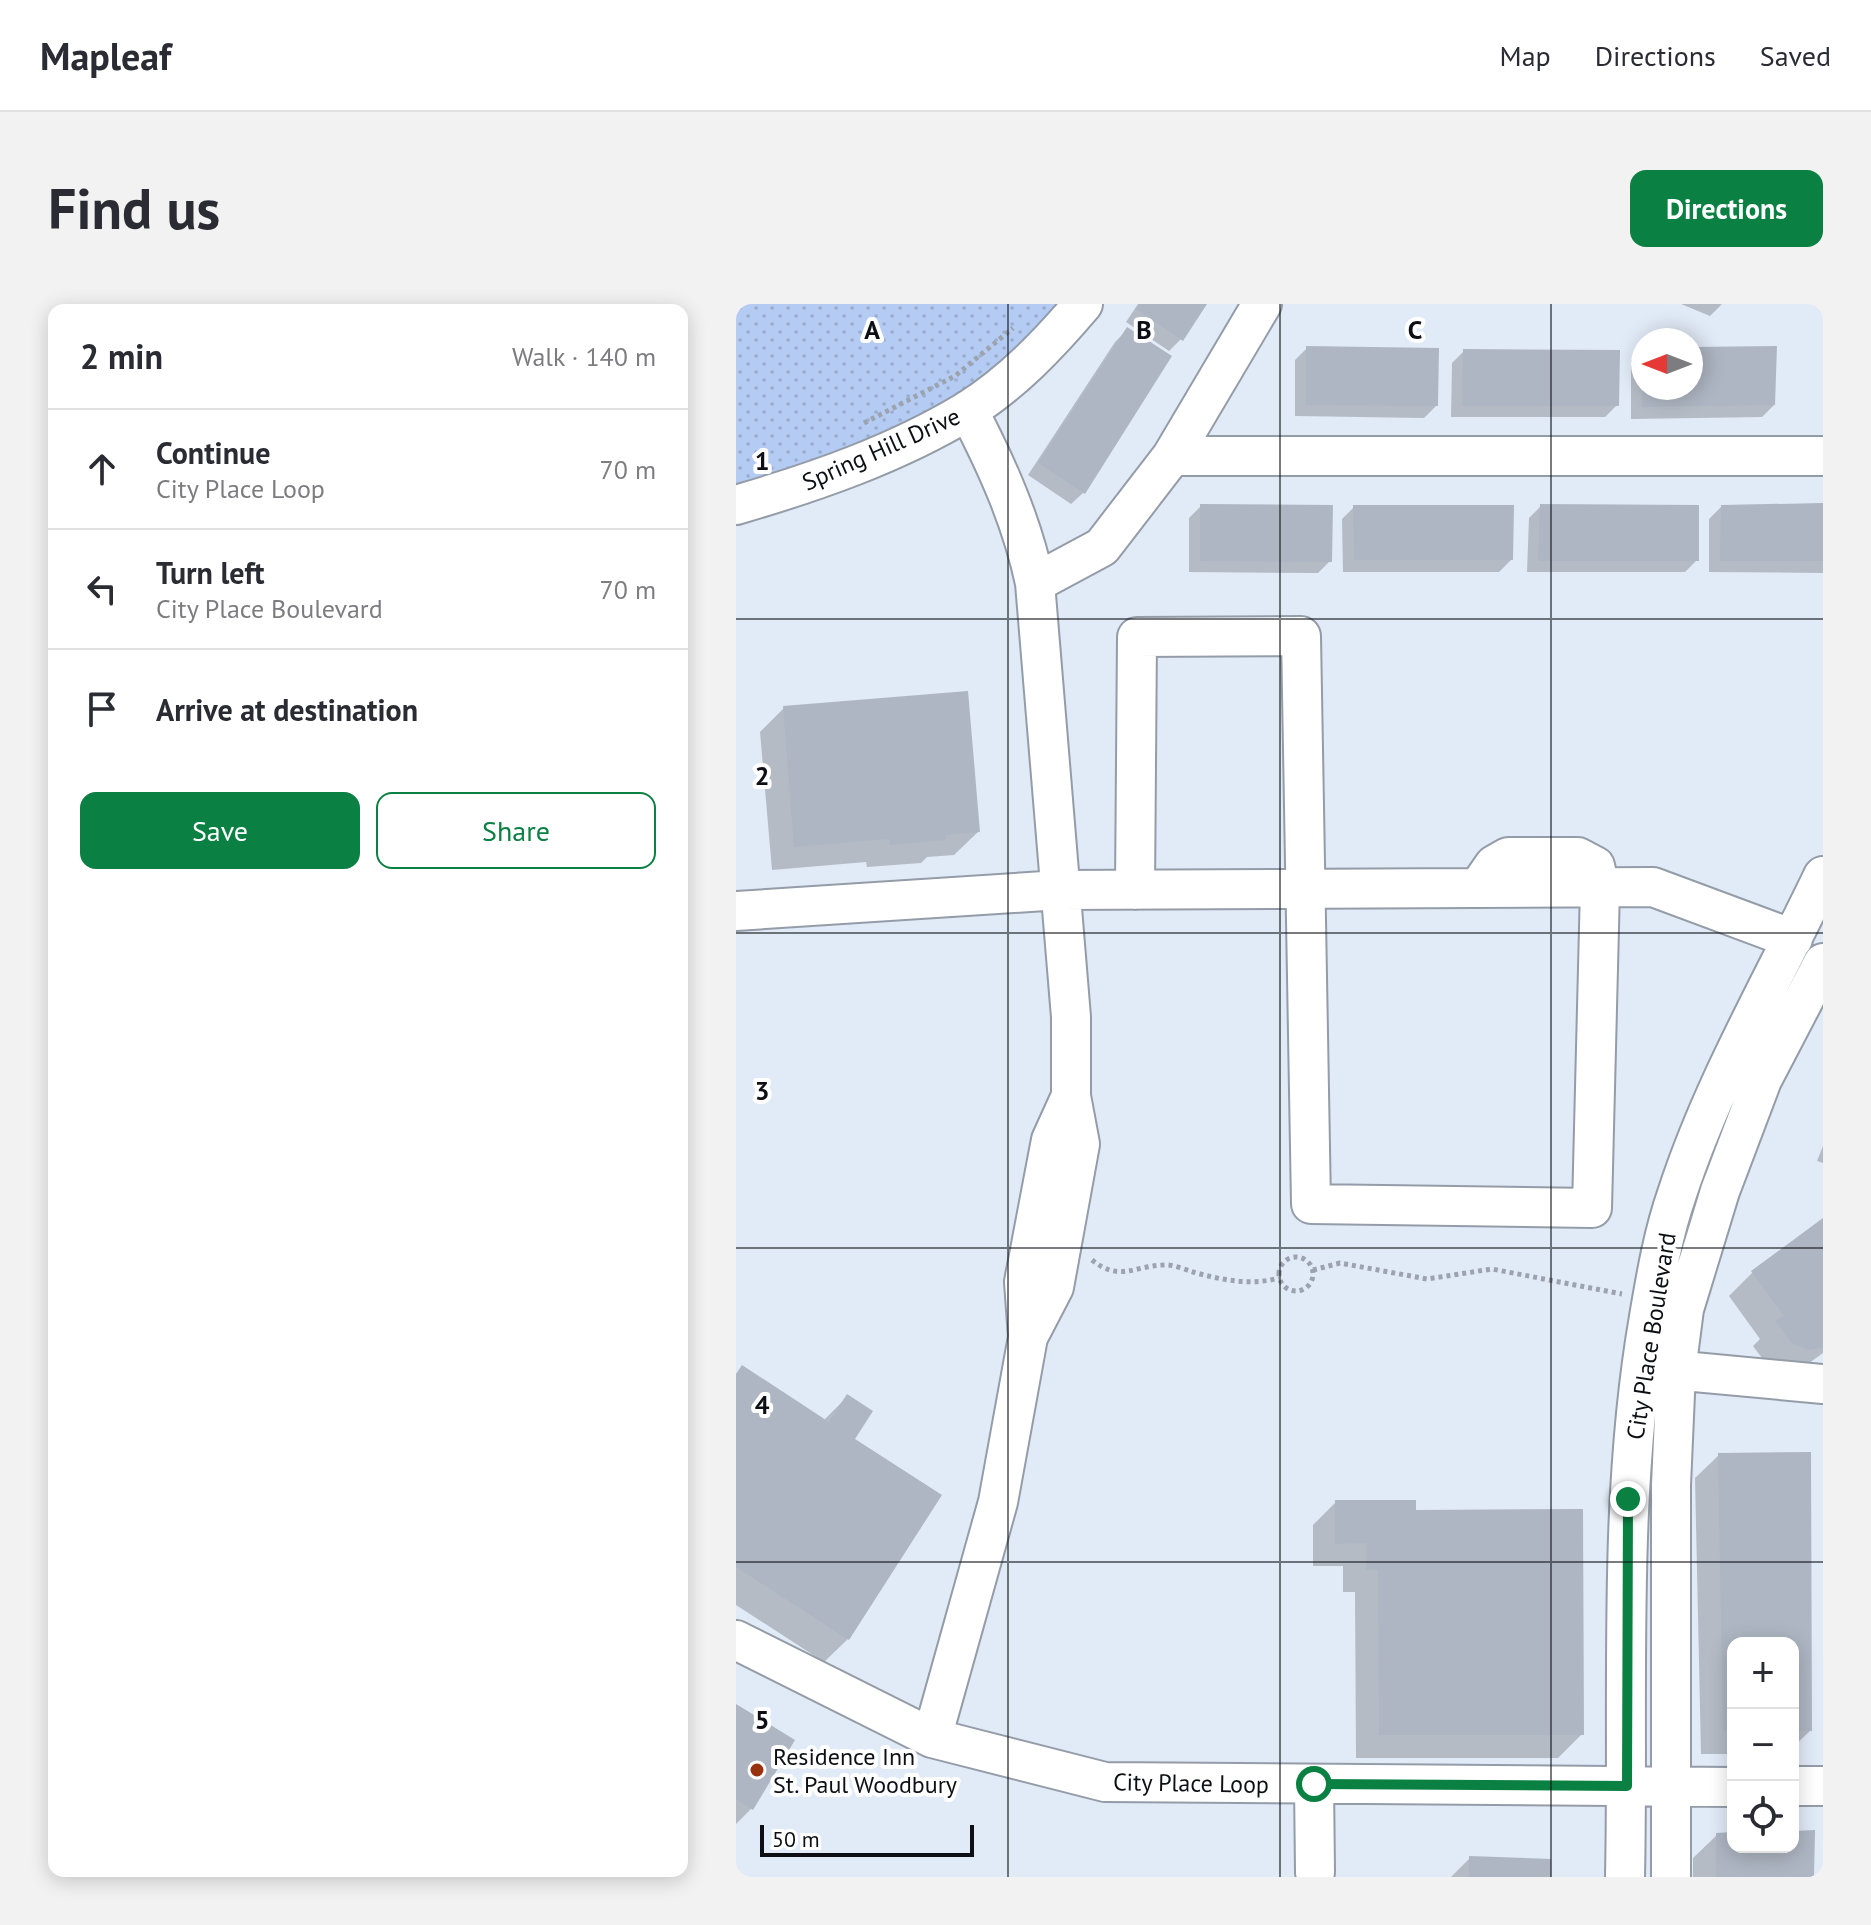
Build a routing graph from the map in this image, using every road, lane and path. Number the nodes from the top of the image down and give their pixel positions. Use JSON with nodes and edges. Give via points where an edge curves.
{"nodes":[{"id":1,"x":1083,"y":304,"type":"edge"},
{"id":2,"x":1262,"y":304,"type":"edge"},
{"id":3,"x":1021,"y":321,"type":"dead end"},
{"id":4,"x":968,"y":410,"type":"junction"},
{"id":5,"x":861,"y":424,"type":"dead end"},
{"id":6,"x":1172,"y":456,"type":"junction"},
{"id":7,"x":1823,"y":456,"type":"edge"},
{"id":8,"x":736,"y":505,"type":"edge"},
{"id":9,"x":1035,"y":583,"type":"junction"},
{"id":10,"x":1823,"y":876,"type":"edge"},
{"id":11,"x":1600,"y":888,"type":"junction"},
{"id":12,"x":1306,"y":889,"type":"junction"},
{"id":13,"x":1060,"y":890,"type":"junction"},
{"id":14,"x":1135,"y":890,"type":"junction"},
{"id":15,"x":736,"y":911,"type":"edge"},
{"id":16,"x":1793,"y":939,"type":"junction"},
{"id":17,"x":1823,"y":963,"type":"edge"},
{"id":18,"x":1071,"y":1096,"type":"junction"},
{"id":19,"x":1067,"y":1215,"type":"junction"},
{"id":20,"x":1313,"y":1270,"type":"junction"},
{"id":21,"x":1279,"y":1278,"type":"junction"},
{"id":22,"x":1652,"y":1301,"type":"junction"},
{"id":23,"x":1028,"y":1337,"type":"junction"},
{"id":24,"x":1658,"y":1369,"type":"junction"},
{"id":25,"x":1823,"y":1384,"type":"edge"},
{"id":26,"x":736,"y":1640,"type":"edge"},
{"id":27,"x":932,"y":1738,"type":"junction"},
{"id":28,"x":1314,"y":1784,"type":"junction"},
{"id":29,"x":1627,"y":1786,"type":"junction"},
{"id":30,"x":1799,"y":1786,"type":"edge"},
{"id":31,"x":1823,"y":1786,"type":"edge"},
{"id":32,"x":1671,"y":1787,"type":"junction"},
{"id":33,"x":1727,"y":1787,"type":"edge"},
{"id":34,"x":1315,"y":1872,"type":"dead end"},
{"id":35,"x":1625,"y":1877,"type":"edge"},
{"id":36,"x":1671,"y":1877,"type":"edge"}],
"edges":[{"from":1,"to":4,"type":"street","name":"Spring Hill Drive","via":[[1041,352]]},
{"from":2,"to":6,"type":"street"},
{"from":3,"to":5,"type":"path","via":[[955,376]]},
{"from":4,"to":8,"type":"street","name":"Spring Hill Drive","via":[[817,480]]},
{"from":4,"to":9,"type":"street","via":[[1005,485]]},
{"from":6,"to":7,"type":"street"},
{"from":6,"to":9,"type":"street","via":[[1102,547]]},
{"from":9,"to":13,"type":"street"},
{"from":10,"to":16,"type":"street","name":"City Place Boulevard"},
{"from":11,"to":12,"type":"street"},
{"from":11,"to":12,"type":"street","via":[[1592,1208],[1311,1204]]},
{"from":11,"to":16,"type":"street","via":[[1653,887]]},
{"from":12,"to":14,"type":"street"},
{"from":12,"to":14,"type":"street","via":[[1301,636],[1137,637]]},
{"from":13,"to":14,"type":"street"},
{"from":13,"to":15,"type":"street"},
{"from":13,"to":18,"type":"street","via":[[1071,1017]]},
{"from":16,"to":22,"type":"street","name":"City Place Boulevard","via":[[1703,1119],[1676,1196]]},
{"from":17,"to":24,"type":"street","name":"City Place Boulevard","via":[[1762,1080],[1684,1309]]},
{"from":18,"to":19,"type":"street","via":[[1080,1144]]},
{"from":18,"to":23,"type":"street","via":[[1051,1140],[1024,1282]]},
{"from":19,"to":21,"type":"path","via":[[1088,1237],[1090,1259],[1104,1270],[1135,1271],[1164,1264],[1223,1280],[1262,1283]]},
{"from":19,"to":23,"type":"street","via":[[1054,1287]]},
{"from":20,"to":21,"type":"path","via":[[1304,1289],[1289,1289]]},
{"from":20,"to":21,"type":"path","via":[[1303,1258],[1289,1258]]},
{"from":20,"to":22,"type":"path","via":[[1340,1263],[1427,1279],[1492,1269]]},
{"from":22,"to":24,"type":"street","name":"City Place Boulevard"},
{"from":23,"to":27,"type":"street","via":[[998,1502]]},
{"from":24,"to":25,"type":"street"},
{"from":24,"to":29,"type":"street","name":"City Place Boulevard","via":[[1628,1499]]},
{"from":24,"to":32,"type":"street","name":"City Place Boulevard","via":[[1671,1485]]},
{"from":26,"to":27,"type":"street","name":"City Place Loop"},
{"from":27,"to":28,"type":"street","name":"City Place Loop","via":[[1105,1782]]},
{"from":28,"to":29,"type":"street","name":"City Place Loop"},
{"from":28,"to":34,"type":"street"},
{"from":29,"to":32,"type":"street","name":"City Place Loop"},
{"from":29,"to":35,"type":"street","name":"City Place Boulevard"},
{"from":30,"to":31,"type":"street"},
{"from":32,"to":33,"type":"street","name":"City Place Loop"},
{"from":32,"to":36,"type":"street","name":"City Place Boulevard"}]}
